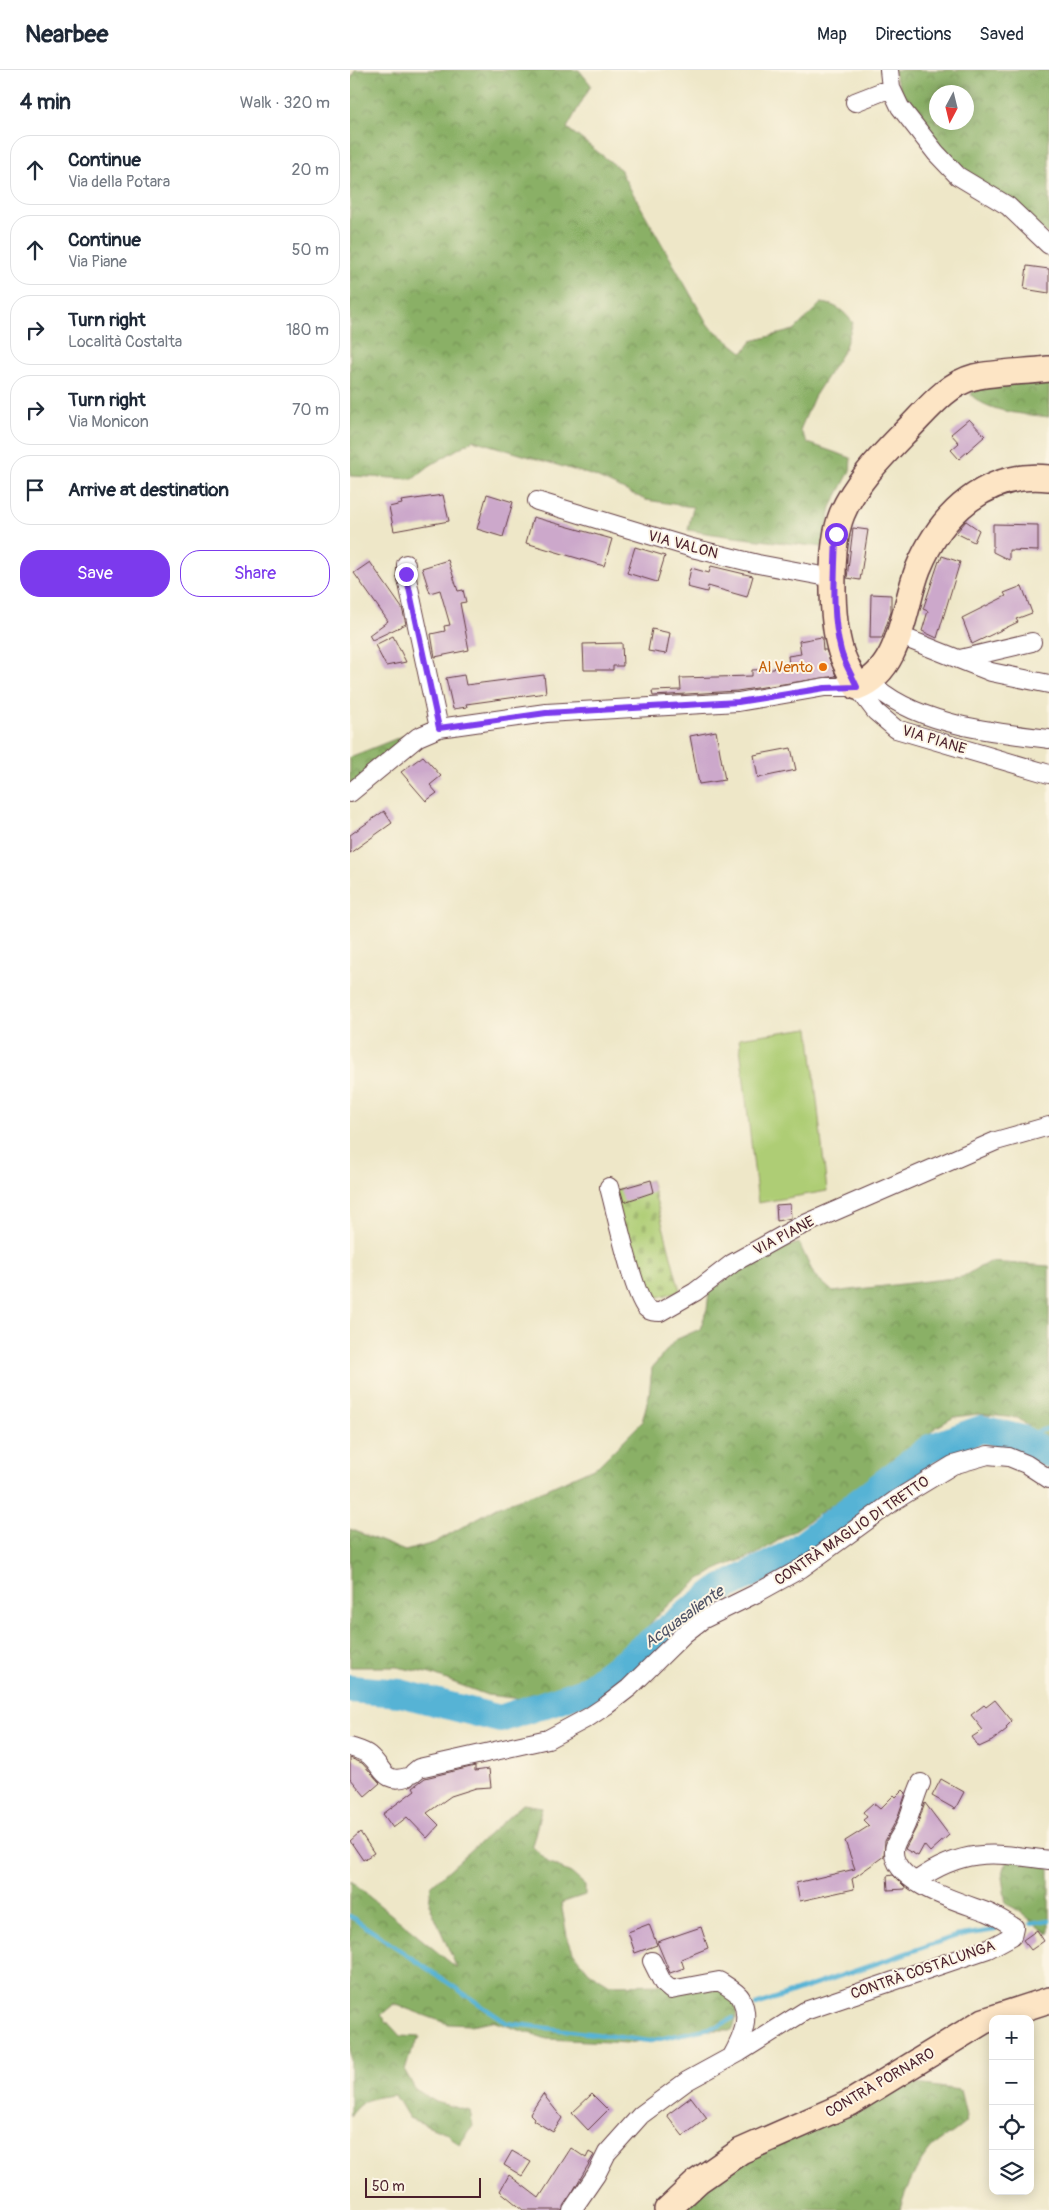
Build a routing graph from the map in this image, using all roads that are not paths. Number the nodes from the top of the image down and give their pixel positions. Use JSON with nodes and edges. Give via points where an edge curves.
{"nodes":[{"id":1,"x":889,"y":70,"type":"edge"},
{"id":2,"x":891,"y":88,"type":"junction"},
{"id":3,"x":855,"y":102,"type":"dead end"},
{"id":4,"x":1049,"y":245,"type":"edge"},
{"id":5,"x":1049,"y":369,"type":"edge"},
{"id":6,"x":1049,"y":478,"type":"edge"},
{"id":7,"x":536,"y":501,"type":"dead end"},
{"id":8,"x":406,"y":564,"type":"dead end"},
{"id":9,"x":833,"y":578,"type":"junction"},
{"id":10,"x":898,"y":635,"type":"junction"},
{"id":11,"x":1032,"y":642,"type":"dead end"},
{"id":12,"x":960,"y":659,"type":"junction"},
{"id":13,"x":863,"y":684,"type":"junction"},
{"id":14,"x":1049,"y":684,"type":"edge"},
{"id":15,"x":439,"y":728,"type":"junction"},
{"id":16,"x":1049,"y":739,"type":"edge"},
{"id":17,"x":1049,"y":774,"type":"edge"},
{"id":18,"x":350,"y":793,"type":"edge"},
{"id":19,"x":1049,"y":1126,"type":"edge"},
{"id":20,"x":609,"y":1187,"type":"dead end"},
{"id":21,"x":1049,"y":1480,"type":"edge"},
{"id":22,"x":350,"y":1747,"type":"edge"},
{"id":23,"x":921,"y":1783,"type":"dead end"},
{"id":24,"x":1049,"y":1860,"type":"edge"},
{"id":25,"x":916,"y":1881,"type":"junction"},
{"id":26,"x":652,"y":1961,"type":"dead end"},
{"id":27,"x":1049,"y":2000,"type":"edge"},
{"id":28,"x":730,"y":2058,"type":"junction"},
{"id":29,"x":572,"y":2210,"type":"edge"},
{"id":30,"x":667,"y":2210,"type":"edge"}],
"edges":[{"from":1,"to":2,"type":"street"},
{"from":2,"to":3,"type":"street"},
{"from":2,"to":4,"type":"street","via":[[900,107],[958,176],[1008,206]]},
{"from":5,"to":9,"type":"street","name":"VIA PIANE","via":[[973,377],[938,398],[874,464],[851,497],[836,534]]},
{"from":6,"to":10,"type":"street","via":[[1034,476],[991,484],[958,509],[932,542],[918,568]]},
{"from":7,"to":9,"type":"street","name":"VIA VALON","via":[[683,546]]},
{"from":8,"to":15,"type":"street"},
{"from":9,"to":13,"type":"street","name":"VIA PIANE","via":[[836,627],[842,654]]},
{"from":10,"to":12,"type":"street"},
{"from":10,"to":13,"type":"street","via":[[881,669]]},
{"from":11,"to":12,"type":"street"},
{"from":12,"to":14,"type":"street","via":[[991,672]]},
{"from":13,"to":15,"type":"street","via":[[738,702],[546,713]]},
{"from":13,"to":16,"type":"street","name":"VIA PIANE","via":[[915,710],[957,724]]},
{"from":13,"to":17,"type":"street","name":"VIA PIANE","via":[[876,712],[896,729]]},
{"from":15,"to":18,"type":"street","via":[[418,737]]},
{"from":19,"to":20,"type":"street","name":"VIA PIANE","via":[[996,1141],[796,1228],[733,1263],[695,1292],[660,1312],[646,1308],[634,1279]]},
{"from":21,"to":22,"type":"street","name":"CONTRÀ MAGLIO DI TRETTO","via":[[1009,1457],[988,1455],[953,1464],[897,1499],[802,1568],[702,1620],[607,1706],[548,1739],[419,1768],[396,1780],[388,1777],[368,1753]]},
{"from":23,"to":25,"type":"street","name":"CONTRÀ COSTALUNGA","via":[[894,1850],[898,1864]]},
{"from":24,"to":25,"type":"street","via":[[996,1854],[963,1856]]},
{"from":25,"to":28,"type":"street","name":"CONTRÀ COSTALUNGA","via":[[939,1895],[1002,1919],[1014,1927],[1014,1933],[988,1950],[805,2011]]},
{"from":26,"to":28,"type":"street","via":[[663,1983],[671,1990],[719,1981],[741,1997],[746,2018],[743,2038]]},
{"from":27,"to":30,"type":"street","name":"CONTRÀ PORNARO","via":[[984,2021],[850,2103],[741,2151],[698,2181]]},
{"from":28,"to":29,"type":"street","via":[[688,2081],[642,2115],[607,2153]]}]}
